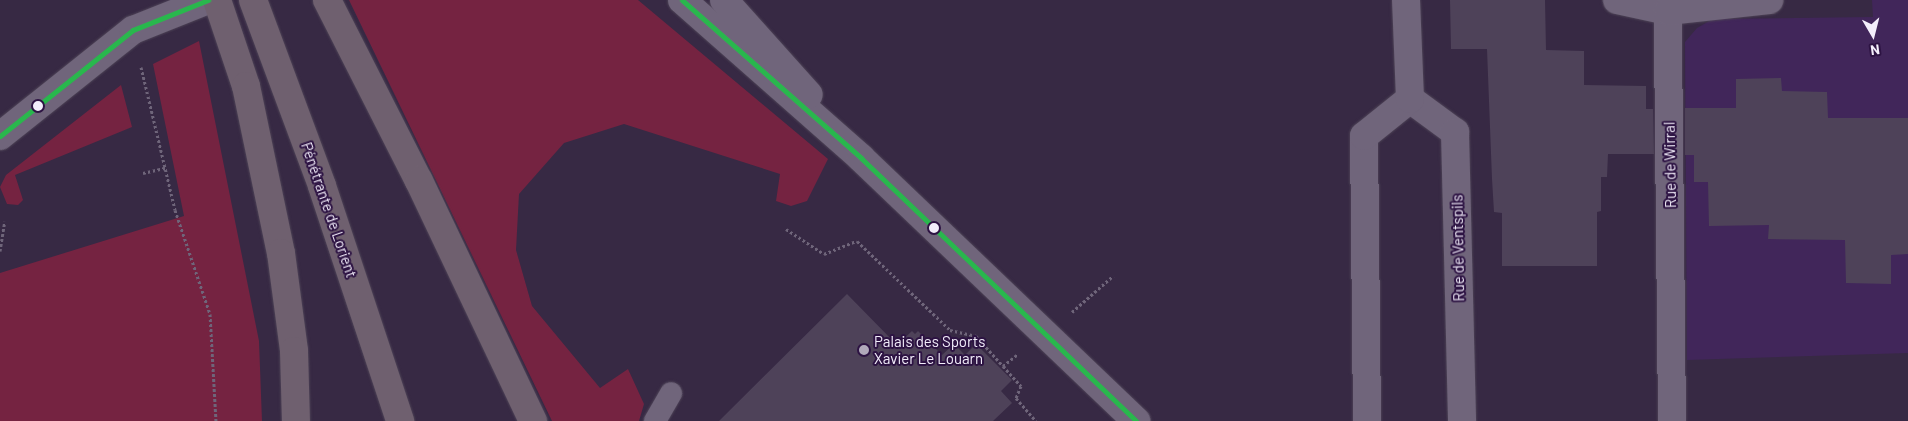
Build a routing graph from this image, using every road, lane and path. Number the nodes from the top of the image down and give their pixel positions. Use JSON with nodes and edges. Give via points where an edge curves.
{"nodes":[{"id":1,"x":208,"y":0,"type":"edge"},
{"id":2,"x":217,"y":0,"type":"edge"},
{"id":3,"x":253,"y":0,"type":"edge"},
{"id":4,"x":327,"y":0,"type":"edge"},
{"id":5,"x":682,"y":0,"type":"edge"},
{"id":6,"x":724,"y":0,"type":"edge"},
{"id":7,"x":1406,"y":0,"type":"edge"},
{"id":8,"x":1617,"y":0,"type":"edge"},
{"id":9,"x":1769,"y":0,"type":"edge"},
{"id":10,"x":1668,"y":10,"type":"junction"},
{"id":11,"x":133,"y":30,"type":"junction"},
{"id":12,"x":1410,"y":99,"type":"junction"},
{"id":13,"x":0,"y":136,"type":"edge"},
{"id":14,"x":861,"y":158,"type":"junction"},
{"id":15,"x":165,"y":168,"type":"junction"},
{"id":16,"x":144,"y":174,"type":"dead end"},
{"id":17,"x":5,"y":221,"type":"dead end"},
{"id":18,"x":786,"y":229,"type":"dead end"},
{"id":19,"x":0,"y":252,"type":"edge"},
{"id":20,"x":1113,"y":276,"type":"dead end"},
{"id":21,"x":1077,"y":307,"type":"dead end"},
{"id":22,"x":1046,"y":332,"type":"junction"},
{"id":23,"x":1004,"y":366,"type":"junction"},
{"id":24,"x":670,"y":393,"type":"dead end"},
{"id":25,"x":216,"y":421,"type":"edge"},
{"id":26,"x":296,"y":421,"type":"edge"},
{"id":27,"x":400,"y":421,"type":"edge"},
{"id":28,"x":533,"y":421,"type":"edge"},
{"id":29,"x":655,"y":421,"type":"edge"},
{"id":30,"x":1036,"y":421,"type":"edge"},
{"id":31,"x":1136,"y":421,"type":"edge"},
{"id":32,"x":1367,"y":421,"type":"edge"},
{"id":33,"x":1462,"y":421,"type":"edge"},
{"id":34,"x":1672,"y":421,"type":"edge"}],
"edges":[{"from":1,"to":11,"type":"street"},
{"from":2,"to":26,"type":"main road","via":[[246,86],[279,243],[294,351]]},
{"from":3,"to":27,"type":"main road","name":"Pénétrante de Lorient","via":[[322,186]]},
{"from":4,"to":28,"type":"main road","via":[[415,172]]},
{"from":5,"to":14,"type":"street"},
{"from":6,"to":14,"type":"street"},
{"from":7,"to":12,"type":"street"},
{"from":8,"to":10,"type":"street"},
{"from":9,"to":10,"type":"street"},
{"from":10,"to":34,"type":"street","name":"Rue de Wirral"},
{"from":11,"to":13,"type":"street"},
{"from":11,"to":15,"type":"path"},
{"from":12,"to":32,"type":"street","via":[[1364,136]]},
{"from":12,"to":33,"type":"street","name":"Rue de Ventspils","via":[[1456,132]]},
{"from":14,"to":22,"type":"street"},
{"from":15,"to":16,"type":"path"},
{"from":15,"to":25,"type":"path","via":[[174,210],[210,314]]},
{"from":17,"to":19,"type":"path"},
{"from":18,"to":23,"type":"path","via":[[824,254],[857,241],[950,330],[976,336]]},
{"from":20,"to":21,"type":"path"},
{"from":22,"to":23,"type":"path"},
{"from":22,"to":31,"type":"street"},
{"from":23,"to":30,"type":"path","via":[[1021,386],[1016,398]]},
{"from":24,"to":29,"type":"lane"}]}
